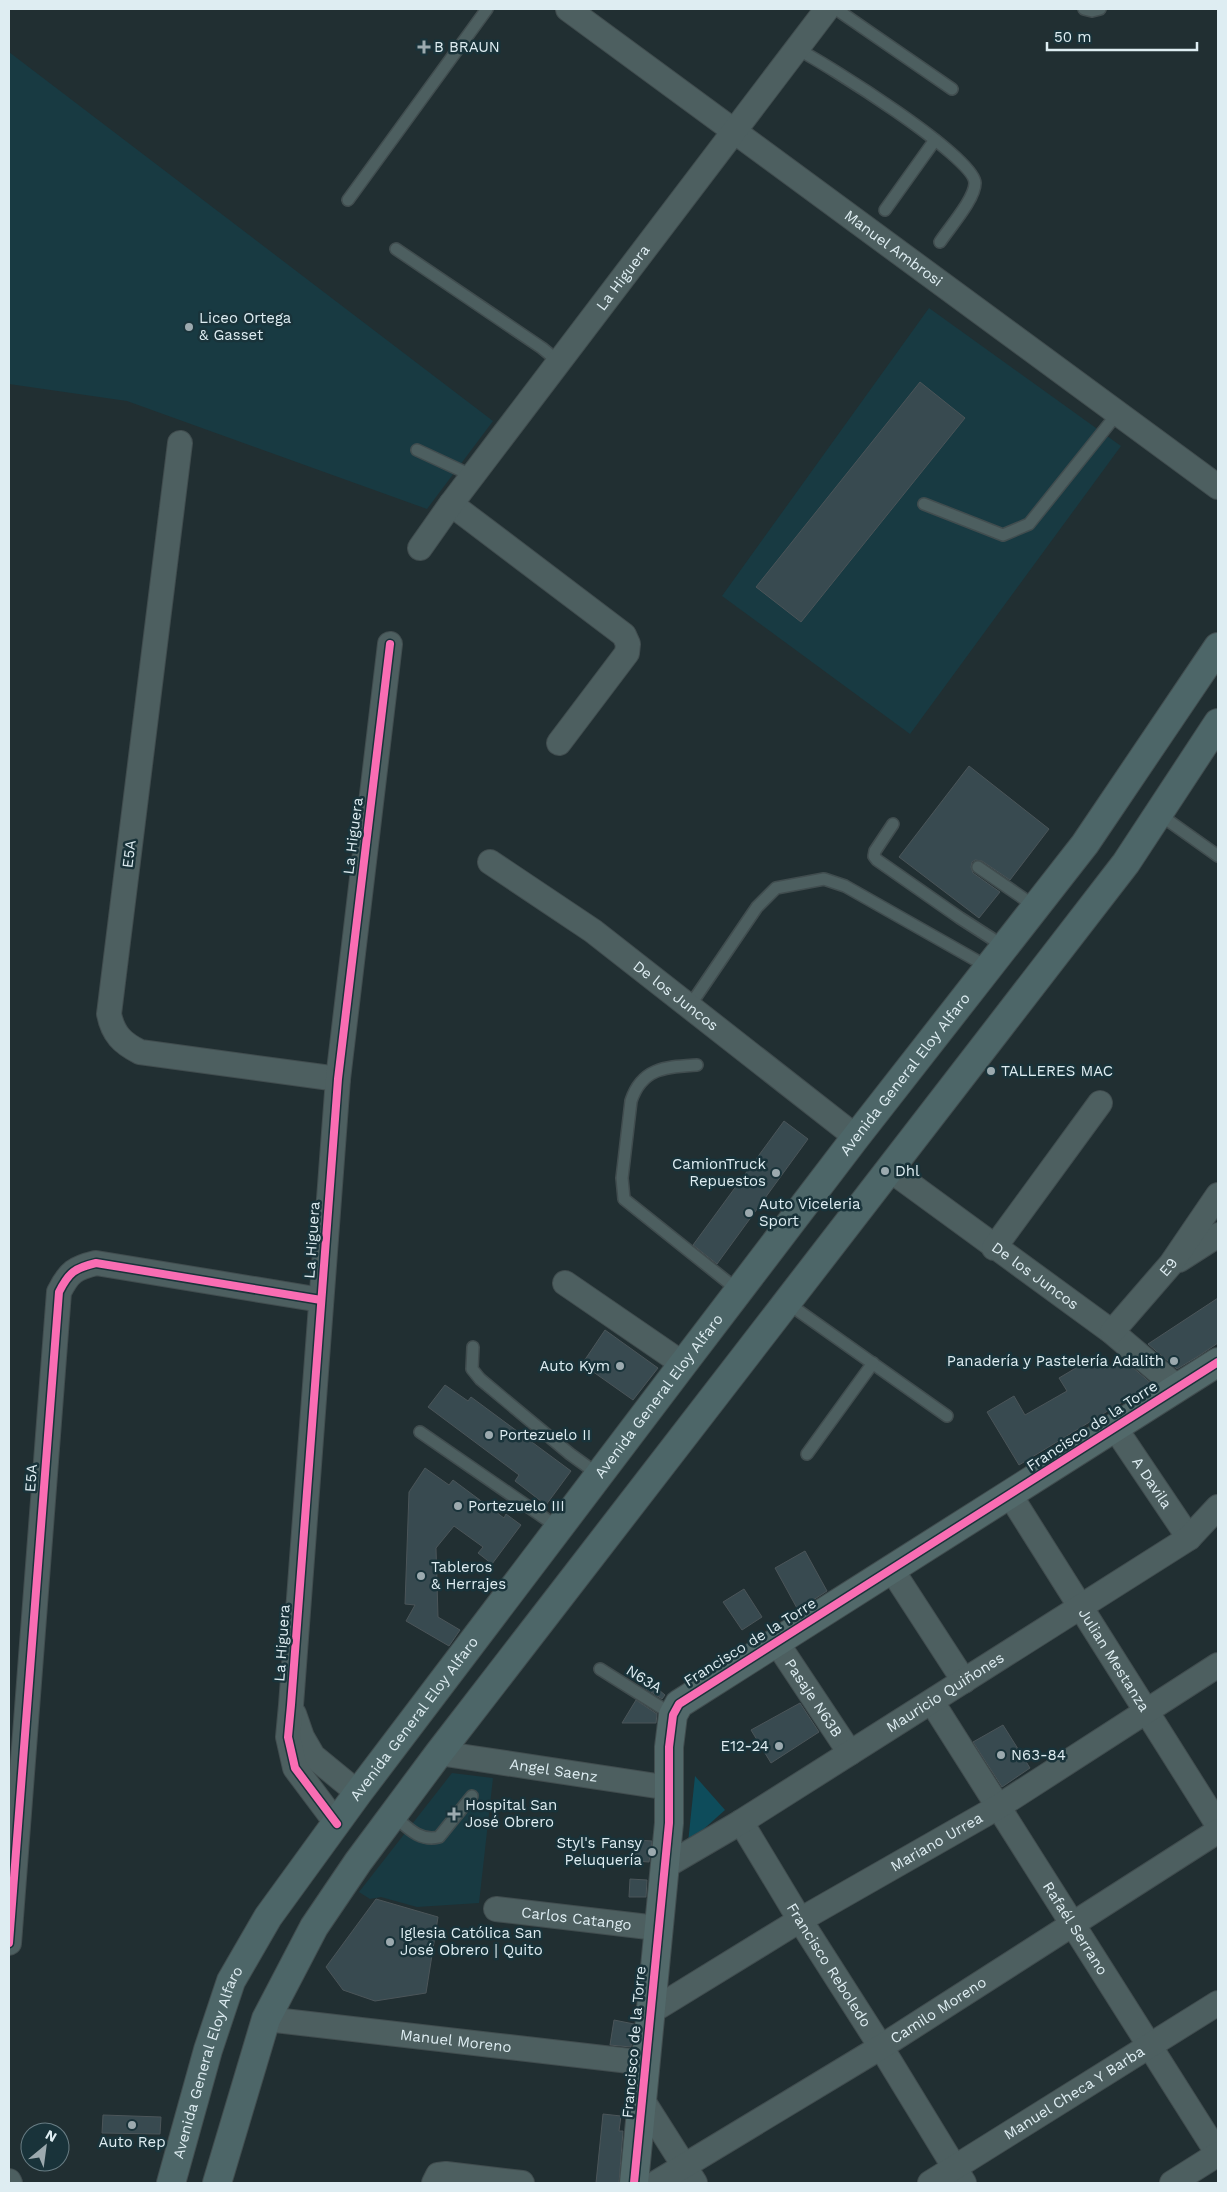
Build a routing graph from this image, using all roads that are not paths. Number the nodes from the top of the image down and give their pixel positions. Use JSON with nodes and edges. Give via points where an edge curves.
{"nodes":[{"id":1,"x":487,"y":9,"type":"edge"},
{"id":2,"x":568,"y":9,"type":"edge"},
{"id":3,"x":827,"y":9,"type":"edge"},
{"id":4,"x":836,"y":9,"type":"edge"},
{"id":5,"x":1084,"y":9,"type":"edge"},
{"id":6,"x":1100,"y":9,"type":"edge"},
{"id":7,"x":797,"y":49,"type":"junction"},
{"id":8,"x":952,"y":89,"type":"dead end"},
{"id":9,"x":735,"y":131,"type":"junction"},
{"id":10,"x":935,"y":140,"type":"junction"},
{"id":11,"x":348,"y":200,"type":"dead end"},
{"id":12,"x":886,"y":210,"type":"dead end"},
{"id":13,"x":940,"y":242,"type":"dead end"},
{"id":14,"x":396,"y":249,"type":"dead end"},
{"id":15,"x":559,"y":362,"type":"junction"},
{"id":16,"x":1118,"y":414,"type":"junction"},
{"id":17,"x":180,"y":443,"type":"dead end"},
{"id":18,"x":416,"y":450,"type":"dead end"},
{"id":19,"x":473,"y":476,"type":"junction"},
{"id":20,"x":1218,"y":487,"type":"edge"},
{"id":21,"x":451,"y":504,"type":"junction"},
{"id":22,"x":924,"y":504,"type":"dead end"},
{"id":23,"x":420,"y":548,"type":"dead end"},
{"id":24,"x":390,"y":644,"type":"dead end"},
{"id":25,"x":1218,"y":646,"type":"edge"},
{"id":26,"x":1218,"y":723,"type":"edge"},
{"id":27,"x":559,"y":743,"type":"dead end"},
{"id":28,"x":1159,"y":814,"type":"junction"},
{"id":29,"x":893,"y":824,"type":"dead end"},
{"id":30,"x":1218,"y":856,"type":"edge"},
{"id":31,"x":490,"y":862,"type":"dead end"},
{"id":32,"x":978,"y":867,"type":"dead end"},
{"id":33,"x":1036,"y":907,"type":"junction"},
{"id":34,"x":997,"y":957,"type":"junction"},
{"id":35,"x":689,"y":1007,"type":"junction"},
{"id":36,"x":698,"y":1065,"type":"dead end"},
{"id":37,"x":338,"y":1079,"type":"junction"},
{"id":38,"x":1100,"y":1103,"type":"dead end"},
{"id":39,"x":856,"y":1137,"type":"junction"},
{"id":40,"x":889,"y":1169,"type":"junction"},
{"id":41,"x":1218,"y":1195,"type":"edge"},
{"id":42,"x":1218,"y":1235,"type":"edge"},
{"id":43,"x":994,"y":1248,"type":"junction"},
{"id":44,"x":1171,"y":1264,"type":"junction"},
{"id":45,"x":565,"y":1283,"type":"dead end"},
{"id":46,"x":739,"y":1291,"type":"junction"},
{"id":47,"x":321,"y":1300,"type":"junction"},
{"id":48,"x":786,"y":1302,"type":"junction"},
{"id":49,"x":1112,"y":1332,"type":"junction"},
{"id":50,"x":473,"y":1347,"type":"dead end"},
{"id":51,"x":1218,"y":1362,"type":"edge"},
{"id":52,"x":873,"y":1363,"type":"junction"},
{"id":53,"x":683,"y":1364,"type":"junction"},
{"id":54,"x":1178,"y":1388,"type":"junction"},
{"id":55,"x":947,"y":1416,"type":"dead end"},
{"id":56,"x":1115,"y":1428,"type":"junction"},
{"id":57,"x":420,"y":1432,"type":"dead end"},
{"id":58,"x":807,"y":1454,"type":"dead end"},
{"id":59,"x":599,"y":1475,"type":"junction"},
{"id":60,"x":1010,"y":1495,"type":"junction"},
{"id":61,"x":1218,"y":1508,"type":"edge"},
{"id":62,"x":559,"y":1528,"type":"junction"},
{"id":63,"x":1189,"y":1538,"type":"junction"},
{"id":64,"x":892,"y":1570,"type":"junction"},
{"id":65,"x":1080,"y":1607,"type":"junction"},
{"id":66,"x":777,"y":1642,"type":"junction"},
{"id":67,"x":1218,"y":1666,"type":"edge"},
{"id":68,"x":600,"y":1669,"type":"dead end"},
{"id":69,"x":964,"y":1681,"type":"junction"},
{"id":70,"x":932,"y":1702,"type":"junction"},
{"id":71,"x":291,"y":1705,"type":"junction"},
{"id":72,"x":1145,"y":1711,"type":"junction"},
{"id":73,"x":673,"y":1715,"type":"junction"},
{"id":74,"x":439,"y":1753,"type":"junction"},
{"id":75,"x":850,"y":1754,"type":"junction"},
{"id":76,"x":670,"y":1788,"type":"junction"},
{"id":77,"x":358,"y":1793,"type":"junction"},
{"id":78,"x":472,"y":1796,"type":"dead end"},
{"id":79,"x":998,"y":1807,"type":"junction"},
{"id":80,"x":393,"y":1815,"type":"junction"},
{"id":81,"x":742,"y":1822,"type":"junction"},
{"id":82,"x":337,"y":1824,"type":"junction"},
{"id":83,"x":1218,"y":1825,"type":"edge"},
{"id":84,"x":1218,"y":1831,"type":"edge"},
{"id":85,"x":664,"y":1867,"type":"junction"},
{"id":86,"x":496,"y":1908,"type":"dead end"},
{"id":87,"x":800,"y":1920,"type":"junction"},
{"id":88,"x":1072,"y":1923,"type":"junction"},
{"id":89,"x":657,"y":1928,"type":"junction"},
{"id":90,"x":9,"y":1943,"type":"edge"},
{"id":91,"x":1218,"y":2004,"type":"edge"},
{"id":92,"x":652,"y":2012,"type":"junction"},
{"id":93,"x":266,"y":2019,"type":"junction"},
{"id":94,"x":881,"y":2046,"type":"junction"},
{"id":95,"x":1151,"y":2046,"type":"junction"},
{"id":96,"x":647,"y":2062,"type":"junction"},
{"id":97,"x":643,"y":2102,"type":"junction"},
{"id":98,"x":1218,"y":2154,"type":"edge"},
{"id":99,"x":690,"y":2175,"type":"edge"},
{"id":100,"x":960,"y":2176,"type":"edge"},
{"id":101,"x":171,"y":2183,"type":"edge"},
{"id":102,"x":217,"y":2183,"type":"edge"},
{"id":103,"x":434,"y":2183,"type":"edge"},
{"id":104,"x":522,"y":2183,"type":"edge"},
{"id":105,"x":634,"y":2183,"type":"edge"},
{"id":106,"x":656,"y":2183,"type":"edge"},
{"id":107,"x":930,"y":2183,"type":"edge"},
{"id":108,"x":1172,"y":2183,"type":"edge"}],
"edges":[{"from":1,"to":11,"type":"lane"},
{"from":2,"to":9,"type":"street","name":"Manuel Ambrosi"},
{"from":3,"to":7,"type":"street","name":"La Higuera"},
{"from":4,"to":8,"type":"lane"},
{"from":5,"to":6,"type":"lane"},
{"from":7,"to":9,"type":"street","name":"La Higuera"},
{"from":7,"to":10,"type":"lane"},
{"from":9,"to":15,"type":"street","name":"La Higuera"},
{"from":9,"to":16,"type":"street","name":"Manuel Ambrosi"},
{"from":10,"to":12,"type":"lane"},
{"from":10,"to":13,"type":"lane","via":[[972,173],[975,184],[970,199]]},
{"from":14,"to":15,"type":"lane"},
{"from":15,"to":19,"type":"street","name":"La Higuera"},
{"from":16,"to":20,"type":"street","name":"Manuel Ambrosi"},
{"from":16,"to":22,"type":"lane","via":[[1029,524],[1003,535]]},
{"from":17,"to":37,"type":"street","name":"E5A","via":[[109,1014],[111,1026],[127,1045],[140,1052]]},
{"from":18,"to":19,"type":"lane"},
{"from":19,"to":21,"type":"street","name":"La Higuera"},
{"from":21,"to":23,"type":"street","name":"La Higuera"},
{"from":21,"to":27,"type":"street","via":[[624,635],[627,653]]},
{"from":24,"to":37,"type":"street","name":"La Higuera"},
{"from":25,"to":33,"type":"main road","name":"Avenida General Eloy Alfaro","via":[[1085,844]]},
{"from":26,"to":28,"type":"main road"},
{"from":28,"to":30,"type":"lane"},
{"from":28,"to":40,"type":"main road","via":[[1126,863]]},
{"from":29,"to":34,"type":"lane","via":[[875,851],[877,860],[960,918]]},
{"from":31,"to":35,"type":"street","name":"De los Juncos","via":[[593,931]]},
{"from":32,"to":33,"type":"lane"},
{"from":33,"to":34,"type":"main road","name":"Avenida General Eloy Alfaro"},
{"from":34,"to":35,"type":"lane","via":[[846,886],[824,879],[800,882],[776,888],[757,907]]},
{"from":34,"to":39,"type":"main road","name":"Avenida General Eloy Alfaro"},
{"from":35,"to":39,"type":"street","name":"De los Juncos"},
{"from":36,"to":46,"type":"lane","via":[[663,1067],[634,1089],[622,1178],[624,1199]]},
{"from":37,"to":47,"type":"street","name":"La Higuera"},
{"from":38,"to":43,"type":"street"},
{"from":39,"to":46,"type":"main road","name":"Avenida General Eloy Alfaro"},
{"from":40,"to":43,"type":"street","name":"De los Juncos"},
{"from":40,"to":48,"type":"main road"},
{"from":41,"to":44,"type":"street","name":"E9"},
{"from":42,"to":44,"type":"street"},
{"from":43,"to":49,"type":"street","name":"De los Juncos"},
{"from":44,"to":49,"type":"street","name":"E9"},
{"from":45,"to":53,"type":"street"},
{"from":46,"to":53,"type":"main road","name":"Avenida General Eloy Alfaro"},
{"from":47,"to":71,"type":"street","name":"La Higuera"},
{"from":47,"to":90,"type":"street","name":"E5A","via":[[96,1263],[73,1271],[59,1292]]},
{"from":48,"to":52,"type":"lane"},
{"from":48,"to":74,"type":"main road"},
{"from":49,"to":54,"type":"street","name":"De los Juncos"},
{"from":50,"to":59,"type":"lane","via":[[472,1370],[480,1379]]},
{"from":51,"to":54,"type":"street","name":"Francisco de la Torre"},
{"from":52,"to":55,"type":"lane"},
{"from":52,"to":58,"type":"lane"},
{"from":53,"to":59,"type":"main road","name":"Avenida General Eloy Alfaro"},
{"from":54,"to":56,"type":"street","name":"Francisco de la Torre"},
{"from":56,"to":60,"type":"street","name":"Francisco de la Torre"},
{"from":56,"to":63,"type":"street","name":"A Davila"},
{"from":57,"to":62,"type":"lane"},
{"from":59,"to":62,"type":"main road","name":"Avenida General Eloy Alfaro"},
{"from":60,"to":64,"type":"street","name":"Francisco de la Torre"},
{"from":60,"to":65,"type":"street","name":"Julian Mestanza"},
{"from":61,"to":63,"type":"street","name":"Mauricio Quiñones"},
{"from":62,"to":77,"type":"main road","name":"Avenida General Eloy Alfaro"},
{"from":63,"to":65,"type":"street","name":"Mauricio Quiñones"},
{"from":64,"to":66,"type":"street","name":"Francisco de la Torre"},
{"from":64,"to":69,"type":"street"},
{"from":65,"to":69,"type":"street","name":"Mauricio Quiñones"},
{"from":65,"to":72,"type":"street","name":"Julian Mestanza"},
{"from":66,"to":73,"type":"street","name":"Francisco de la Torre","via":[[688,1697]]},
{"from":66,"to":75,"type":"street","name":"Pasaje N63B"},
{"from":67,"to":72,"type":"street","name":"Mariano Urrea"},
{"from":68,"to":73,"type":"lane","name":"N63A"},
{"from":69,"to":70,"type":"street","name":"Mauricio Quiñones"},
{"from":70,"to":75,"type":"street","name":"Mauricio Quiñones"},
{"from":70,"to":79,"type":"street","name":"Rafaél Serrano"},
{"from":71,"to":77,"type":"street","name":"La Higuera","via":[[302,1737],[313,1756]]},
{"from":71,"to":82,"type":"street","name":"La Higuera","via":[[288,1737],[295,1768]]},
{"from":72,"to":79,"type":"street","name":"Mariano Urrea"},
{"from":72,"to":83,"type":"street","name":"Julian Mestanza"},
{"from":73,"to":76,"type":"street","name":"Francisco de la Torre","via":[[669,1747]]},
{"from":74,"to":76,"type":"street","name":"Angel Saenz"},
{"from":74,"to":80,"type":"main road"},
{"from":75,"to":81,"type":"street","name":"Mauricio Quiñones"},
{"from":76,"to":85,"type":"street","name":"Francisco de la Torre"},
{"from":77,"to":82,"type":"main road","name":"Avenida General Eloy Alfaro"},
{"from":78,"to":80,"type":"lane","via":[[439,1837],[433,1839],[414,1834]]},
{"from":79,"to":87,"type":"street","name":"Mariano Urrea"},
{"from":79,"to":88,"type":"street","name":"Rafaél Serrano"},
{"from":80,"to":93,"type":"main road","via":[[314,1927]]},
{"from":81,"to":85,"type":"street","name":"Mauricio Quiñones"},
{"from":81,"to":87,"type":"street","name":"Francisco Reboledo"},
{"from":82,"to":101,"type":"main road","name":"Avenida General Eloy Alfaro","via":[[268,1916],[231,1981]]},
{"from":84,"to":88,"type":"street","name":"Camilo Moreno"},
{"from":85,"to":89,"type":"street","name":"Francisco de la Torre"},
{"from":86,"to":89,"type":"street","name":"Carlos Catango"},
{"from":87,"to":92,"type":"street","name":"Mariano Urrea"},
{"from":87,"to":94,"type":"street","name":"Francisco Reboledo"},
{"from":88,"to":94,"type":"street","name":"Camilo Moreno"},
{"from":88,"to":95,"type":"street","name":"Rafaél Serrano"},
{"from":89,"to":92,"type":"street","name":"Francisco de la Torre"},
{"from":91,"to":95,"type":"street","name":"Manuel Checa Y Barba"},
{"from":92,"to":96,"type":"street","name":"Francisco de la Torre"},
{"from":93,"to":96,"type":"street","name":"Manuel Moreno"},
{"from":93,"to":102,"type":"main road"},
{"from":94,"to":99,"type":"street","name":"Camilo Moreno"},
{"from":94,"to":100,"type":"street","name":"Francisco Reboledo"},
{"from":95,"to":98,"type":"street","name":"Rafaél Serrano"},
{"from":95,"to":100,"type":"street","name":"Manuel Checa Y Barba"},
{"from":96,"to":97,"type":"street","name":"Francisco de la Torre"},
{"from":97,"to":99,"type":"street"},
{"from":97,"to":105,"type":"street","name":"Francisco de la Torre"},
{"from":98,"to":108,"type":"street"},
{"from":99,"to":106,"type":"street","name":"Camilo Moreno"},
{"from":100,"to":107,"type":"street","name":"Manuel Checa Y Barba"},
{"from":103,"to":104,"type":"street","via":[[438,2175],[446,2174]]}]}
